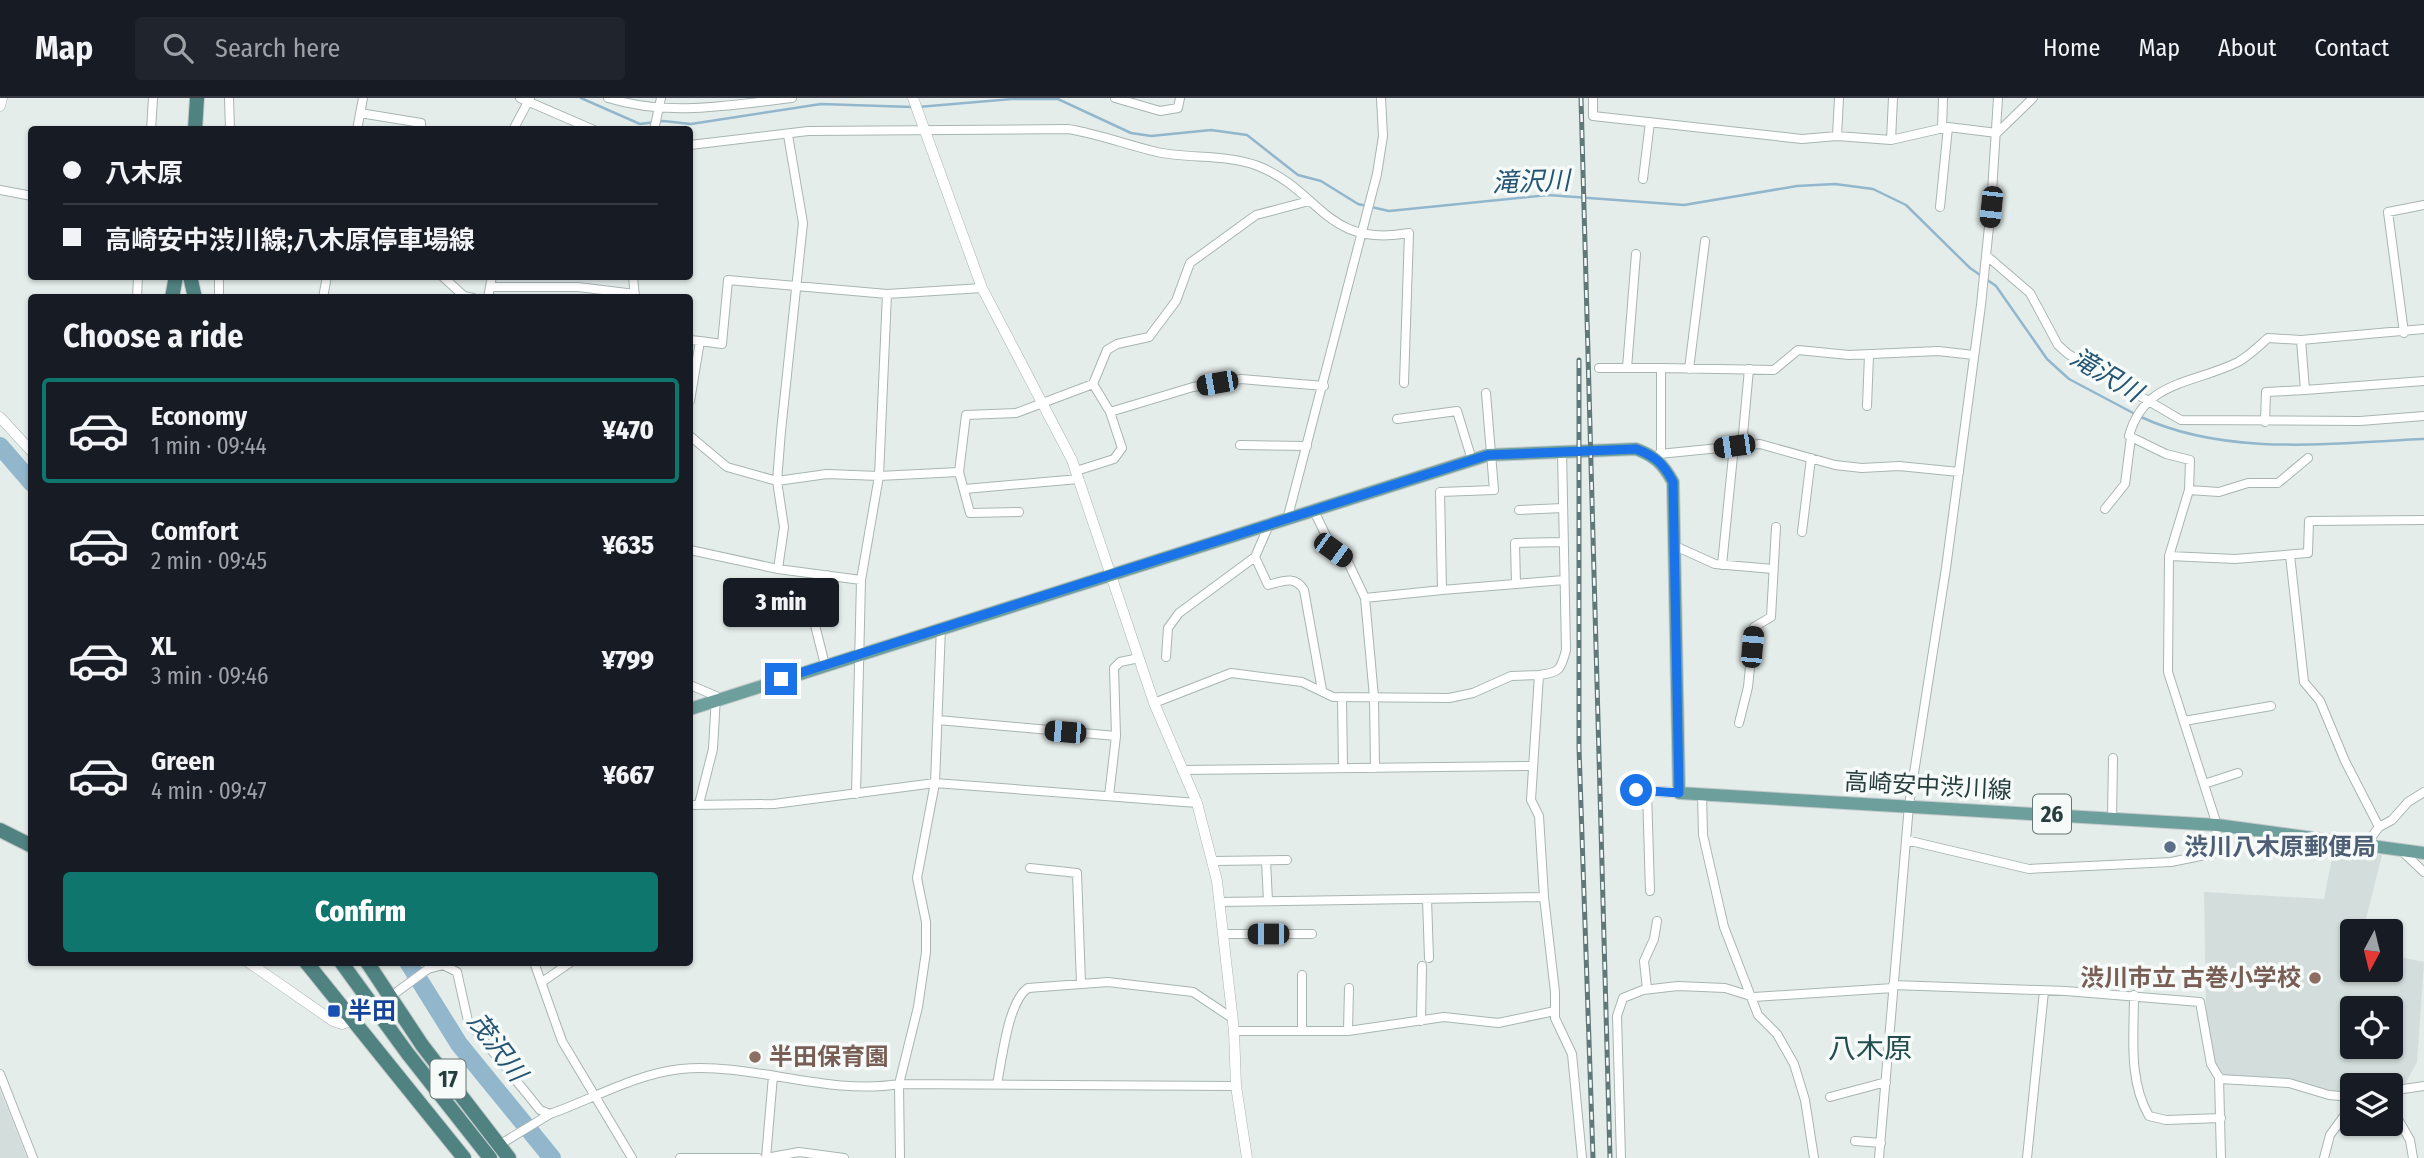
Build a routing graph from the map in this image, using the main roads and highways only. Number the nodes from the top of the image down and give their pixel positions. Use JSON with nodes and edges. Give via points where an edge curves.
{"nodes":[{"id":1,"x":198,"y":98,"type":"edge"},
{"id":2,"x":195,"y":126,"type":"edge"},
{"id":3,"x":693,"y":708,"type":"edge"},
{"id":4,"x":0,"y":830,"type":"edge"},
{"id":5,"x":28,"y":844,"type":"edge"},
{"id":6,"x":2424,"y":853,"type":"edge"},
{"id":7,"x":309,"y":966,"type":"edge"},
{"id":8,"x":344,"y":966,"type":"edge"},
{"id":9,"x":370,"y":966,"type":"edge"},
{"id":10,"x":439,"y":1093,"type":"junction"},
{"id":11,"x":464,"y":1158,"type":"edge"},
{"id":12,"x":482,"y":1158,"type":"edge"},
{"id":13,"x":490,"y":1158,"type":"edge"},
{"id":14,"x":509,"y":1158,"type":"edge"}],
"edges":[{"from":1,"to":2,"type":"highway"},
{"from":3,"to":6,"type":"main road","name":"高崎安中渋川線","number":"26","via":[[1490,455],[1636,449],[1658,456],[1673,482],[1679,793],[2217,825]]},
{"from":4,"to":5,"type":"highway"},
{"from":7,"to":11,"type":"highway","number":"17"},
{"from":8,"to":10,"type":"highway","number":"17"},
{"from":9,"to":14,"type":"highway","number":"17","via":[[422,1045]]},
{"from":10,"to":12,"type":"highway","number":"17"},
{"from":10,"to":13,"type":"highway","number":"17"}]}
